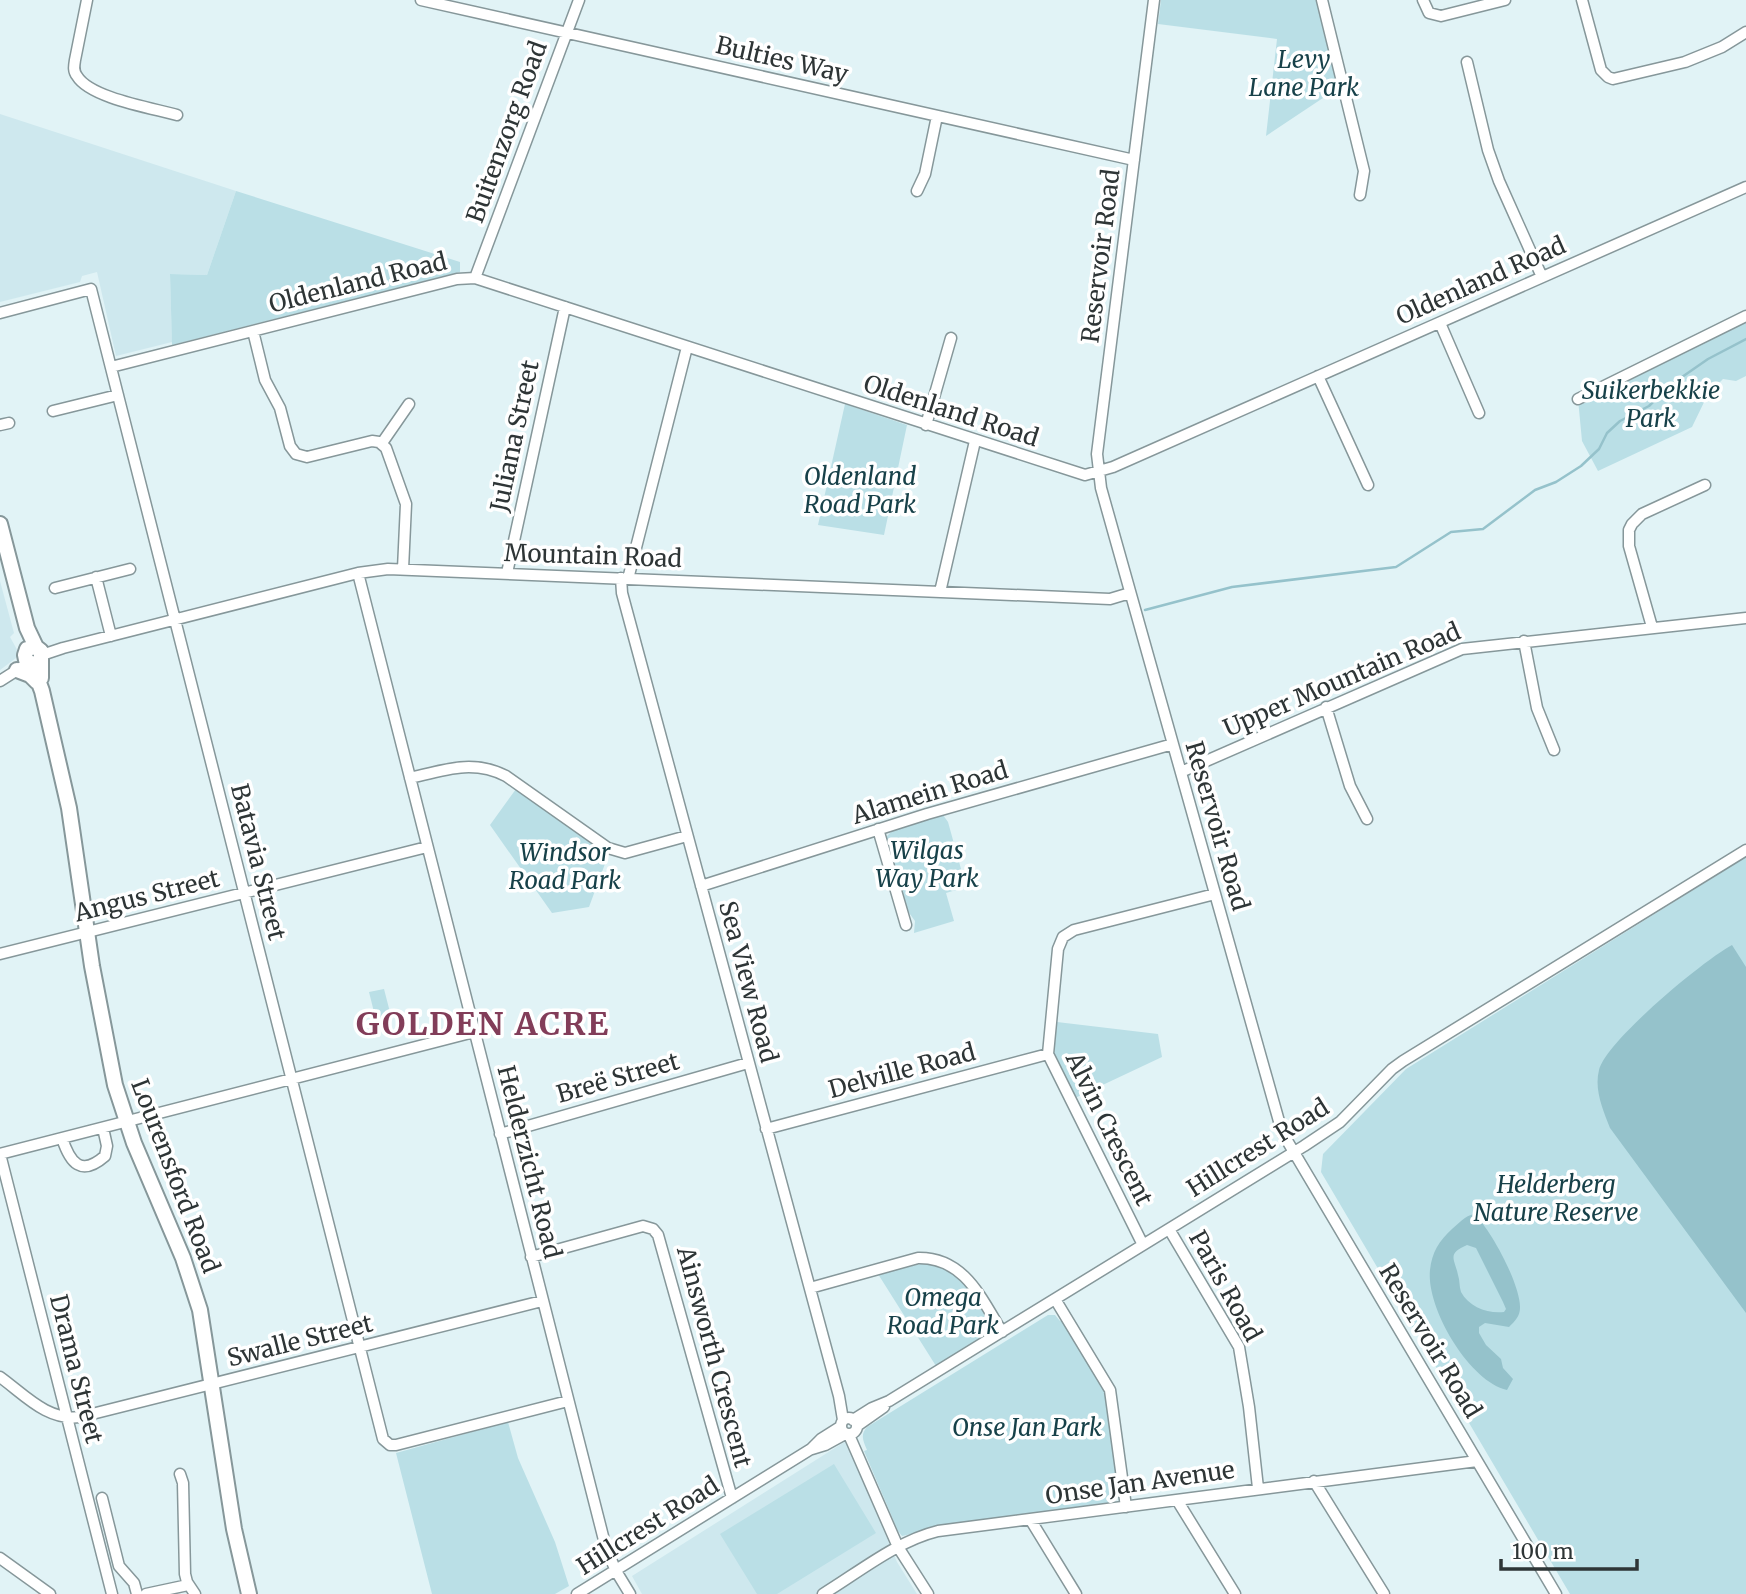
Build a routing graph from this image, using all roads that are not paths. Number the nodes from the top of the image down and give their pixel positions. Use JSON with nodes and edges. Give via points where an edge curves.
{"nodes":[{"id":1,"x":87,"y":0,"type":"edge"},
{"id":2,"x":421,"y":0,"type":"edge"},
{"id":3,"x":579,"y":0,"type":"edge"},
{"id":4,"x":1154,"y":0,"type":"edge"},
{"id":5,"x":1322,"y":0,"type":"edge"},
{"id":6,"x":1423,"y":0,"type":"edge"},
{"id":7,"x":1505,"y":0,"type":"edge"},
{"id":8,"x":1582,"y":0,"type":"edge"},
{"id":9,"x":566,"y":32,"type":"junction"},
{"id":10,"x":1746,"y":32,"type":"edge"},
{"id":11,"x":1467,"y":62,"type":"dead end"},
{"id":12,"x":177,"y":115,"type":"dead end"},
{"id":13,"x":937,"y":116,"type":"junction"},
{"id":14,"x":1134,"y":160,"type":"junction"},
{"id":15,"x":1746,"y":187,"type":"edge"},
{"id":16,"x":917,"y":191,"type":"dead end"},
{"id":17,"x":1360,"y":195,"type":"dead end"},
{"id":18,"x":1542,"y":277,"type":"junction"},
{"id":19,"x":475,"y":278,"type":"junction"},
{"id":20,"x":565,"y":307,"type":"junction"},
{"id":21,"x":0,"y":313,"type":"edge"},
{"id":22,"x":1746,"y":316,"type":"edge"},
{"id":23,"x":1440,"y":323,"type":"junction"},
{"id":24,"x":253,"y":331,"type":"junction"},
{"id":25,"x":951,"y":338,"type":"dead end"},
{"id":26,"x":687,"y":347,"type":"junction"},
{"id":27,"x":111,"y":367,"type":"junction"},
{"id":28,"x":1318,"y":376,"type":"junction"},
{"id":29,"x":118,"y":395,"type":"junction"},
{"id":30,"x":1578,"y":399,"type":"dead end"},
{"id":31,"x":409,"y":404,"type":"dead end"},
{"id":32,"x":53,"y":411,"type":"dead end"},
{"id":33,"x":1479,"y":413,"type":"dead end"},
{"id":34,"x":926,"y":425,"type":"junction"},
{"id":35,"x":975,"y":441,"type":"junction"},
{"id":36,"x":382,"y":443,"type":"junction"},
{"id":37,"x":1099,"y":471,"type":"junction"},
{"id":38,"x":1368,"y":485,"type":"dead end"},
{"id":39,"x":1705,"y":485,"type":"dead end"},
{"id":40,"x":0,"y":524,"type":"edge"},
{"id":41,"x":130,"y":569,"type":"dead end"},
{"id":42,"x":403,"y":569,"type":"junction"},
{"id":43,"x":358,"y":573,"type":"junction"},
{"id":44,"x":507,"y":573,"type":"junction"},
{"id":45,"x":96,"y":578,"type":"junction"},
{"id":46,"x":625,"y":578,"type":"junction"},
{"id":47,"x":55,"y":588,"type":"dead end"},
{"id":48,"x":940,"y":592,"type":"junction"},
{"id":49,"x":1130,"y":593,"type":"junction"},
{"id":50,"x":1746,"y":618,"type":"edge"},
{"id":51,"x":174,"y":620,"type":"junction"},
{"id":52,"x":1653,"y":626,"type":"junction"},
{"id":53,"x":110,"y":636,"type":"junction"},
{"id":54,"x":1524,"y":641,"type":"junction"},
{"id":55,"x":26,"y":661,"type":"edge"},
{"id":56,"x":41,"y":688,"type":"junction"},
{"id":57,"x":1326,"y":708,"type":"junction"},
{"id":58,"x":1173,"y":744,"type":"junction"},
{"id":59,"x":1554,"y":750,"type":"dead end"},
{"id":60,"x":1181,"y":772,"type":"junction"},
{"id":61,"x":410,"y":778,"type":"junction"},
{"id":62,"x":1367,"y":819,"type":"dead end"},
{"id":63,"x":878,"y":830,"type":"junction"},
{"id":64,"x":687,"y":836,"type":"junction"},
{"id":65,"x":427,"y":847,"type":"junction"},
{"id":66,"x":1746,"y":850,"type":"edge"},
{"id":67,"x":701,"y":886,"type":"junction"},
{"id":68,"x":243,"y":893,"type":"junction"},
{"id":69,"x":1214,"y":894,"type":"junction"},
{"id":70,"x":906,"y":925,"type":"dead end"},
{"id":71,"x":86,"y":933,"type":"junction"},
{"id":72,"x":0,"y":954,"type":"edge"},
{"id":73,"x":474,"y":1032,"type":"junction"},
{"id":74,"x":1048,"y":1054,"type":"junction"},
{"id":75,"x":748,"y":1063,"type":"junction"},
{"id":76,"x":291,"y":1079,"type":"junction"},
{"id":77,"x":126,"y":1122,"type":"junction"},
{"id":78,"x":103,"y":1128,"type":"junction"},
{"id":79,"x":766,"y":1129,"type":"junction"},
{"id":80,"x":500,"y":1134,"type":"junction"},
{"id":81,"x":62,"y":1138,"type":"junction"},
{"id":82,"x":1294,"y":1152,"type":"junction"},
{"id":83,"x":0,"y":1154,"type":"edge"},
{"id":84,"x":1169,"y":1229,"type":"junction"},
{"id":85,"x":1143,"y":1245,"type":"junction"},
{"id":86,"x":531,"y":1257,"type":"junction"},
{"id":87,"x":810,"y":1289,"type":"junction"},
{"id":88,"x":1055,"y":1299,"type":"junction"},
{"id":89,"x":542,"y":1301,"type":"junction"},
{"id":90,"x":1002,"y":1332,"type":"junction"},
{"id":91,"x":360,"y":1348,"type":"junction"},
{"id":92,"x":0,"y":1377,"type":"edge"},
{"id":93,"x":212,"y":1385,"type":"junction"},
{"id":94,"x":568,"y":1401,"type":"junction"},
{"id":95,"x":67,"y":1419,"type":"junction"},
{"id":96,"x":849,"y":1426,"type":"junction"},
{"id":97,"x":1477,"y":1461,"type":"junction"},
{"id":98,"x":180,"y":1474,"type":"dead end"},
{"id":99,"x":1314,"y":1481,"type":"junction"},
{"id":100,"x":1258,"y":1488,"type":"junction"},
{"id":101,"x":102,"y":1498,"type":"dead end"},
{"id":102,"x":732,"y":1498,"type":"junction"},
{"id":103,"x":1177,"y":1500,"type":"junction"},
{"id":104,"x":1126,"y":1507,"type":"junction"},
{"id":105,"x":1030,"y":1519,"type":"junction"},
{"id":106,"x":898,"y":1547,"type":"junction"},
{"id":107,"x":1,"y":1562,"type":"edge"},
{"id":108,"x":616,"y":1570,"type":"junction"},
{"id":109,"x":188,"y":1585,"type":"junction"},
{"id":110,"x":50,"y":1594,"type":"edge"},
{"id":111,"x":112,"y":1594,"type":"edge"},
{"id":112,"x":137,"y":1594,"type":"edge"},
{"id":113,"x":146,"y":1594,"type":"edge"},
{"id":114,"x":195,"y":1594,"type":"edge"},
{"id":115,"x":249,"y":1594,"type":"edge"},
{"id":116,"x":578,"y":1594,"type":"edge"},
{"id":117,"x":631,"y":1594,"type":"edge"},
{"id":118,"x":823,"y":1594,"type":"edge"},
{"id":119,"x":928,"y":1594,"type":"edge"},
{"id":120,"x":1076,"y":1594,"type":"edge"},
{"id":121,"x":1235,"y":1594,"type":"edge"},
{"id":122,"x":1384,"y":1594,"type":"edge"},
{"id":123,"x":1556,"y":1594,"type":"edge"}],
"edges":[{"from":1,"to":12,"type":"street","via":[[75,60],[79,79],[104,94]]},
{"from":2,"to":9,"type":"street","name":"Bulties Way"},
{"from":3,"to":9,"type":"street","name":"Buitenzorg Road"},
{"from":4,"to":14,"type":"street","name":"Reservoir Road"},
{"from":5,"to":17,"type":"street","via":[[1364,170]]},
{"from":6,"to":7,"type":"street","via":[[1429,13],[1441,16]]},
{"from":8,"to":10,"type":"street","via":[[1601,71],[1613,79],[1685,62]]},
{"from":9,"to":13,"type":"street","name":"Bulties Way"},
{"from":9,"to":19,"type":"street","name":"Buitenzorg Road"},
{"from":11,"to":18,"type":"street","via":[[1488,150]]},
{"from":13,"to":14,"type":"street","name":"Bulties Way"},
{"from":13,"to":16,"type":"street"},
{"from":14,"to":37,"type":"street","name":"Reservoir Road","via":[[1097,454]]},
{"from":15,"to":18,"type":"street","name":"Oldenland Road"},
{"from":18,"to":23,"type":"street","name":"Oldenland Road"},
{"from":19,"to":20,"type":"street","name":"Oldenland Road"},
{"from":19,"to":24,"type":"street","name":"Oldenland Road"},
{"from":20,"to":26,"type":"street","name":"Oldenland Road"},
{"from":20,"to":44,"type":"street","name":"Juliana Street"},
{"from":21,"to":27,"type":"street","name":"Batavia Street","via":[[92,289]]},
{"from":22,"to":30,"type":"street"},
{"from":23,"to":28,"type":"street","name":"Oldenland Road"},
{"from":23,"to":33,"type":"street"},
{"from":24,"to":27,"type":"street","name":"Oldenland Road"},
{"from":24,"to":36,"type":"street","via":[[265,380],[296,454],[307,457],[372,441]]},
{"from":25,"to":34,"type":"street"},
{"from":26,"to":34,"type":"street","name":"Oldenland Road"},
{"from":26,"to":46,"type":"street","name":"Sea View Road"},
{"from":27,"to":29,"type":"street","name":"Batavia Street"},
{"from":28,"to":37,"type":"street","name":"Oldenland Road"},
{"from":28,"to":38,"type":"street"},
{"from":29,"to":32,"type":"street"},
{"from":29,"to":51,"type":"street","name":"Batavia Street"},
{"from":31,"to":36,"type":"street"},
{"from":34,"to":35,"type":"street","name":"Oldenland Road"},
{"from":35,"to":37,"type":"street","name":"Oldenland Road","via":[[1078,475]]},
{"from":35,"to":48,"type":"street"},
{"from":36,"to":42,"type":"street","via":[[405,504]]},
{"from":37,"to":49,"type":"street","name":"Reservoir Road"},
{"from":39,"to":52,"type":"street","via":[[1642,514],[1629,530],[1629,546]]},
{"from":40,"to":55,"type":"street","name":"Lourensford Road","via":[[27,628]]},
{"from":41,"to":45,"type":"street"},
{"from":42,"to":43,"type":"street","name":"Mountain Road"},
{"from":42,"to":44,"type":"street","name":"Mountain Road"},
{"from":43,"to":51,"type":"street","name":"Mountain Road"},
{"from":43,"to":61,"type":"street","name":"Helderzicht Road"},
{"from":44,"to":46,"type":"street","name":"Mountain Road"},
{"from":45,"to":47,"type":"street"},
{"from":45,"to":53,"type":"street"},
{"from":46,"to":48,"type":"street","name":"Mountain Road"},
{"from":46,"to":64,"type":"street","name":"Sea View Road","via":[[622,593]]},
{"from":48,"to":49,"type":"street","name":"Mountain Road","via":[[1110,599]]},
{"from":49,"to":58,"type":"street","name":"Reservoir Road"},
{"from":50,"to":52,"type":"street","name":"Upper Mountain Road"},
{"from":51,"to":53,"type":"street","name":"Mountain Road"},
{"from":51,"to":68,"type":"street","name":"Batavia Street"},
{"from":52,"to":54,"type":"street","name":"Upper Mountain Road"},
{"from":53,"to":55,"type":"street","name":"Mountain Road"},
{"from":54,"to":57,"type":"street","name":"Upper Mountain Road","via":[[1462,649]]},
{"from":54,"to":59,"type":"street","via":[[1537,708]]},
{"from":55,"to":56,"type":"street","name":"Lourensford Road"},
{"from":55,"to":56,"type":"street"},
{"from":56,"to":71,"type":"street","name":"Lourensford Road","via":[[70,816]]},
{"from":57,"to":60,"type":"street","name":"Upper Mountain Road"},
{"from":57,"to":62,"type":"street","via":[[1350,786]]},
{"from":58,"to":60,"type":"street","name":"Reservoir Road"},
{"from":58,"to":63,"type":"street","name":"Alamein Road"},
{"from":60,"to":69,"type":"street","name":"Reservoir Road"},
{"from":61,"to":64,"type":"street","via":[[462,765],[488,768],[616,852]]},
{"from":61,"to":65,"type":"street","name":"Helderzicht Road"},
{"from":63,"to":67,"type":"street","name":"Alamein Road"},
{"from":63,"to":70,"type":"street"},
{"from":64,"to":67,"type":"street","name":"Sea View Road"},
{"from":65,"to":68,"type":"street","name":"Angus Street"},
{"from":65,"to":73,"type":"street","name":"Helderzicht Road"},
{"from":66,"to":82,"type":"street","name":"Hillcrest Road","via":[[1403,1061],[1340,1122]]},
{"from":67,"to":75,"type":"street","name":"Sea View Road"},
{"from":68,"to":71,"type":"street","name":"Angus Street"},
{"from":68,"to":76,"type":"street","name":"Batavia Street"},
{"from":69,"to":74,"type":"street","name":"Alvin Crescent","via":[[1074,930],[1063,937],[1058,948]]},
{"from":69,"to":82,"type":"street","name":"Reservoir Road","via":[[1277,1116]]},
{"from":71,"to":72,"type":"street","name":"Angus Street"},
{"from":71,"to":77,"type":"street","name":"Lourensford Road"},
{"from":73,"to":76,"type":"street"},
{"from":73,"to":80,"type":"street","name":"Helderzicht Road"},
{"from":74,"to":79,"type":"street","name":"Delville Road"},
{"from":74,"to":85,"type":"street","name":"Alvin Crescent"},
{"from":75,"to":79,"type":"street","name":"Sea View Road"},
{"from":75,"to":80,"type":"street","name":"Breë Street"},
{"from":76,"to":77,"type":"street"},
{"from":76,"to":91,"type":"street","name":"Batavia Street"},
{"from":77,"to":78,"type":"street"},
{"from":77,"to":93,"type":"street","name":"Lourensford Road","via":[[191,1279]]},
{"from":78,"to":81,"type":"street"},
{"from":78,"to":81,"type":"street","via":[[105,1156],[88,1166],[79,1167],[72,1161]]},
{"from":79,"to":87,"type":"street","name":"Sea View Road"},
{"from":80,"to":86,"type":"street","name":"Helderzicht Road"},
{"from":81,"to":83,"type":"street"},
{"from":82,"to":84,"type":"street","name":"Hillcrest Road"},
{"from":82,"to":97,"type":"street","name":"Reservoir Road"},
{"from":83,"to":95,"type":"street","name":"Drama Street"},
{"from":84,"to":85,"type":"street","name":"Hillcrest Road"},
{"from":84,"to":100,"type":"street","name":"Paris Road","via":[[1239,1347]]},
{"from":85,"to":88,"type":"street","name":"Hillcrest Road"},
{"from":86,"to":89,"type":"street","name":"Helderzicht Road"},
{"from":86,"to":102,"type":"street","name":"Ainsworth Crescent","via":[[643,1226],[658,1235]]},
{"from":87,"to":90,"type":"street","via":[[918,1258],[934,1259],[970,1280]]},
{"from":87,"to":96,"type":"street","name":"Sea View Road"},
{"from":88,"to":90,"type":"street","name":"Hillcrest Road"},
{"from":88,"to":104,"type":"street","via":[[1110,1391]]},
{"from":89,"to":91,"type":"street","name":"Swalle Street"},
{"from":89,"to":94,"type":"street","name":"Helderzicht Road"},
{"from":90,"to":96,"type":"street","name":"Hillcrest Road"},
{"from":91,"to":93,"type":"street","name":"Swalle Street"},
{"from":91,"to":94,"type":"street","name":"Batavia Street","via":[[382,1436],[388,1444]]},
{"from":92,"to":95,"type":"street","via":[[49,1413]]},
{"from":93,"to":95,"type":"street","name":"Swalle Street"},
{"from":93,"to":115,"type":"street","name":"Lourensford Road"},
{"from":94,"to":108,"type":"street","name":"Helderzicht Road","via":[[606,1548]]},
{"from":95,"to":111,"type":"street","name":"Drama Street"},
{"from":96,"to":102,"type":"street","name":"Hillcrest Road","via":[[825,1445]]},
{"from":96,"to":106,"type":"street","name":"Sea View Road"},
{"from":97,"to":99,"type":"street","name":"Onse Jan Avenue"},
{"from":97,"to":123,"type":"street","name":"Reservoir Road"},
{"from":98,"to":109,"type":"street"},
{"from":99,"to":100,"type":"street","name":"Onse Jan Avenue"},
{"from":99,"to":122,"type":"street"},
{"from":100,"to":103,"type":"street","name":"Onse Jan Avenue"},
{"from":101,"to":112,"type":"street","via":[[119,1566]]},
{"from":102,"to":108,"type":"street","name":"Hillcrest Road"},
{"from":103,"to":104,"type":"street","name":"Onse Jan Avenue"},
{"from":103,"to":121,"type":"street"},
{"from":104,"to":105,"type":"street","name":"Onse Jan Avenue"},
{"from":105,"to":106,"type":"street","name":"Onse Jan Avenue","via":[[938,1531]]},
{"from":105,"to":120,"type":"street"},
{"from":106,"to":118,"type":"street","name":"Onse Jan Avenue"},
{"from":106,"to":119,"type":"street","name":"Sea View Road"},
{"from":107,"to":110,"type":"street"},
{"from":108,"to":116,"type":"street","name":"Hillcrest Road"},
{"from":108,"to":117,"type":"street","name":"Helderzicht Road"},
{"from":109,"to":113,"type":"street"},
{"from":109,"to":114,"type":"street"}]}
